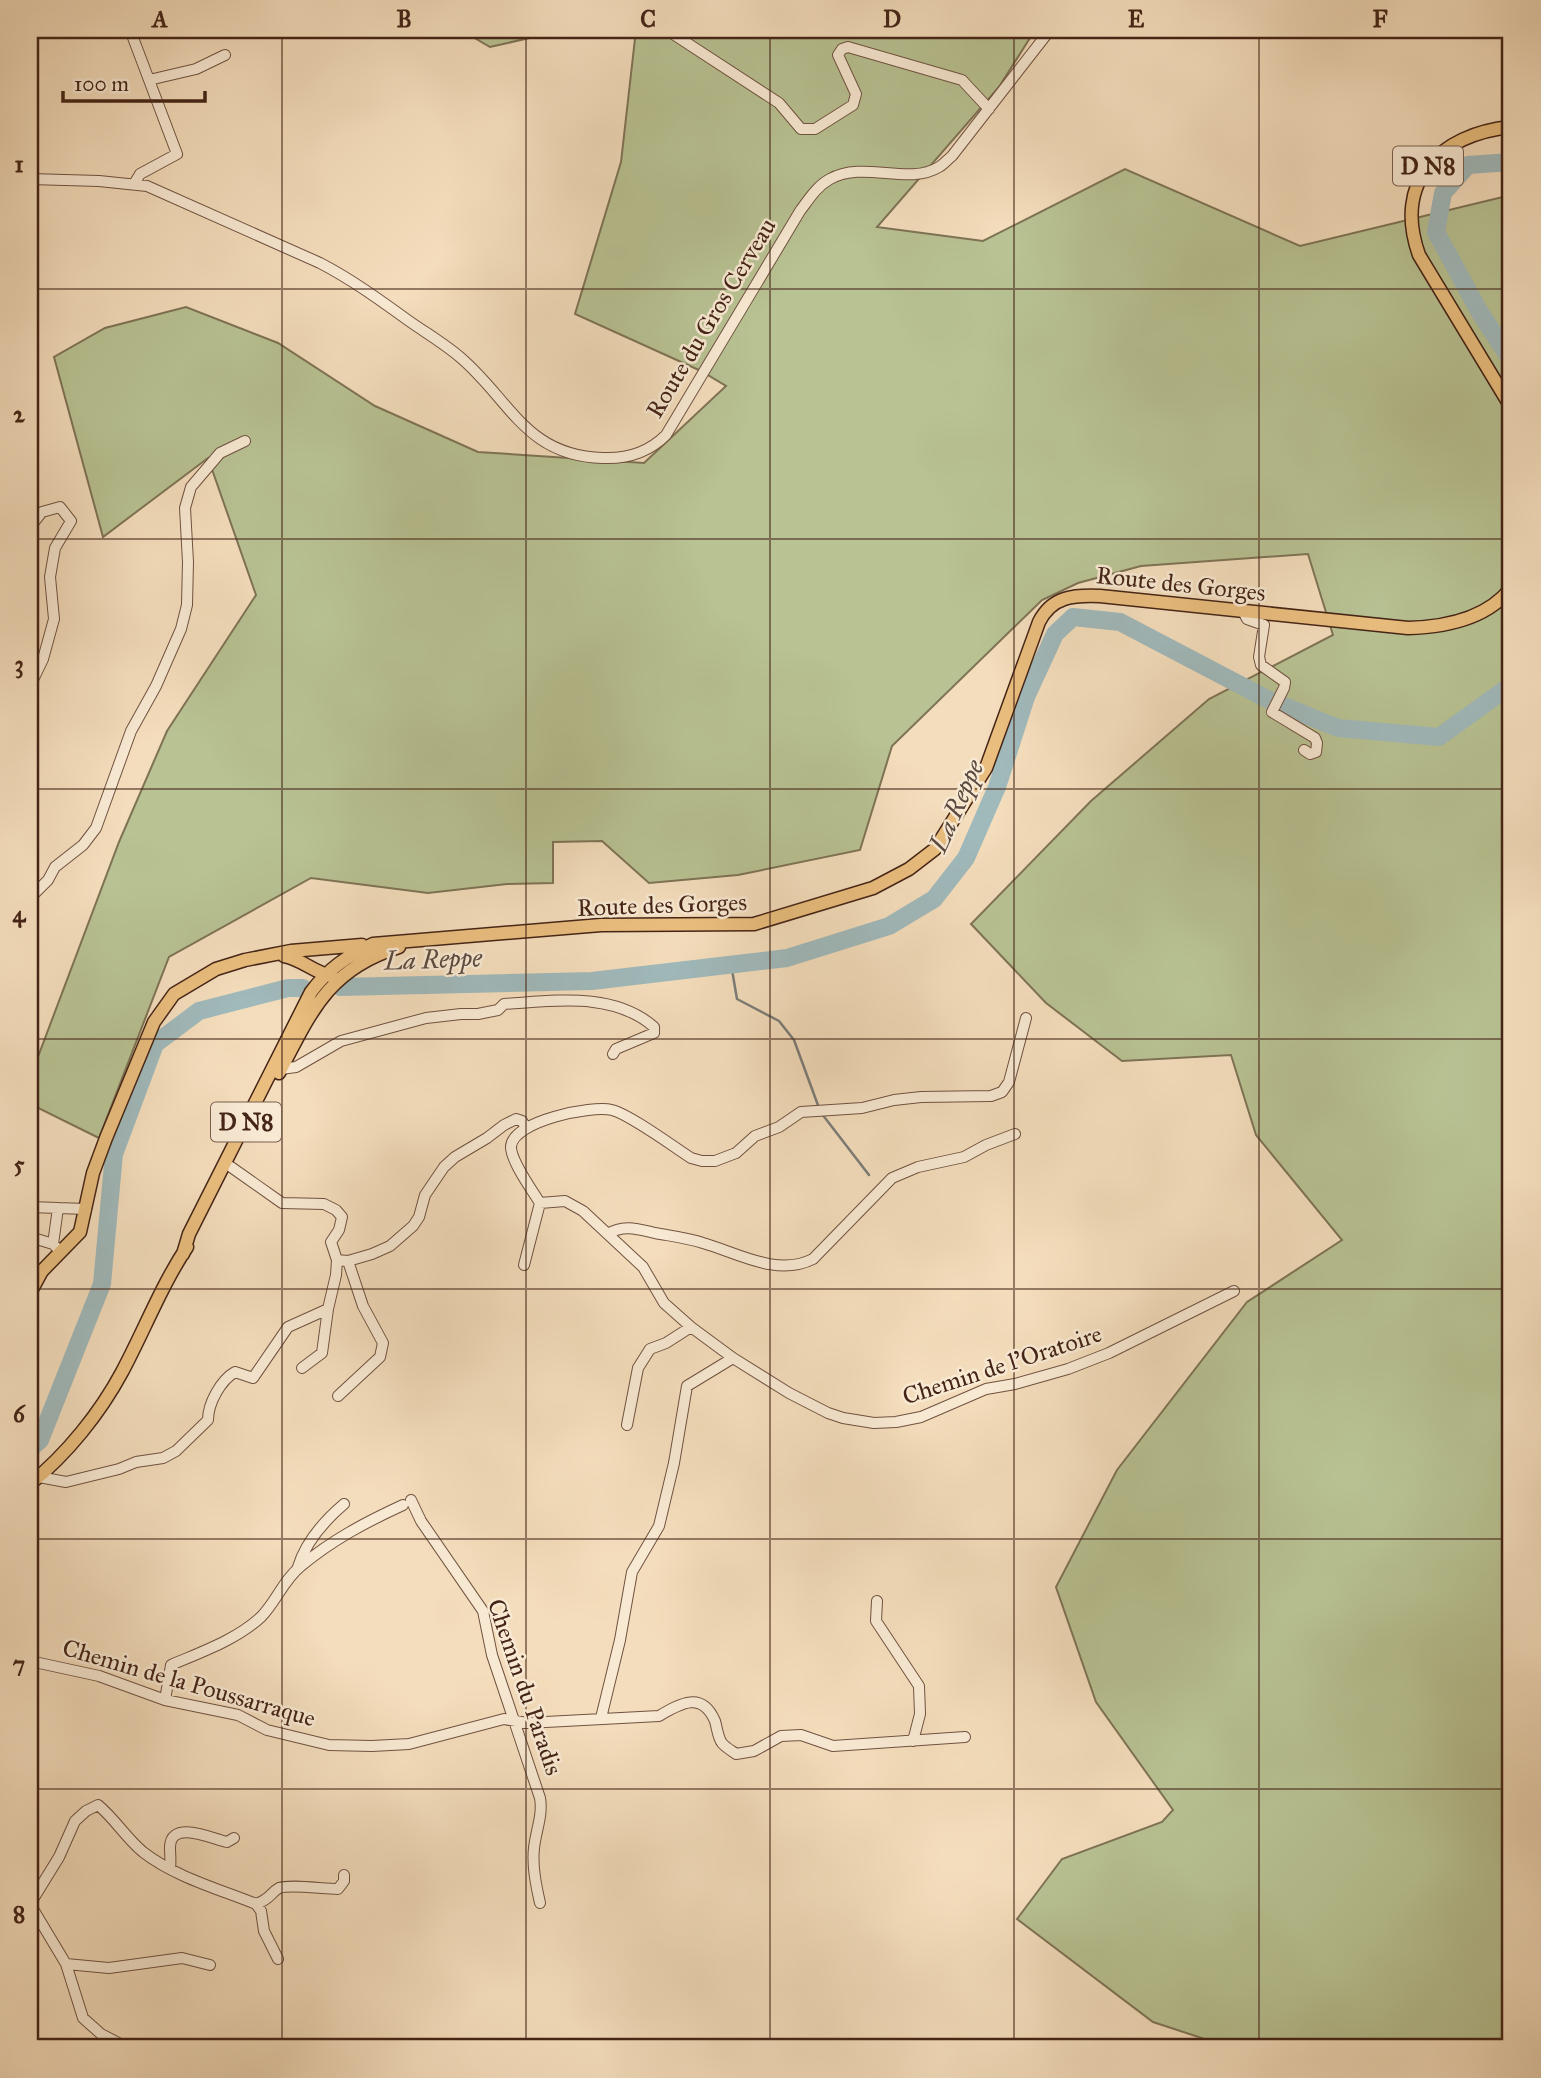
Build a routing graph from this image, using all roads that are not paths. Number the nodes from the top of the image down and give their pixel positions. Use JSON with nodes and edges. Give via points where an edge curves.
{"nodes":[{"id":1,"x":667,"y":30,"type":"edge"},
{"id":2,"x":1051,"y":30,"type":"edge"},
{"id":3,"x":132,"y":35,"type":"dead end"},
{"id":4,"x":225,"y":55,"type":"dead end"},
{"id":5,"x":149,"y":80,"type":"junction"},
{"id":6,"x":989,"y":109,"type":"junction"},
{"id":7,"x":1511,"y":127,"type":"edge"},
{"id":8,"x":30,"y":179,"type":"edge"},
{"id":9,"x":134,"y":184,"type":"junction"},
{"id":10,"x":1511,"y":407,"type":"edge"},
{"id":11,"x":245,"y":442,"type":"dead end"},
{"id":12,"x":30,"y":527,"type":"edge"},
{"id":13,"x":1511,"y":588,"type":"edge"},
{"id":14,"x":1243,"y":611,"type":"junction"},
{"id":15,"x":30,"y":686,"type":"edge"},
{"id":16,"x":1304,"y":750,"type":"dead end"},
{"id":17,"x":30,"y":910,"type":"edge"},
{"id":18,"x":424,"y":941,"type":"junction"},
{"id":19,"x":373,"y":944,"type":"junction"},
{"id":20,"x":315,"y":949,"type":"junction"},
{"id":21,"x":274,"y":954,"type":"junction"},
{"id":22,"x":307,"y":964,"type":"junction"},
{"id":23,"x":330,"y":975,"type":"junction"},
{"id":24,"x":311,"y":992,"type":"junction"},
{"id":25,"x":1026,"y":1018,"type":"dead end"},
{"id":26,"x":613,"y":1054,"type":"dead end"},
{"id":27,"x":281,"y":1069,"type":"junction"},
{"id":28,"x":526,"y":1128,"type":"junction"},
{"id":29,"x":1015,"y":1134,"type":"dead end"},
{"id":30,"x":232,"y":1167,"type":"junction"},
{"id":31,"x":540,"y":1203,"type":"junction"},
{"id":32,"x":30,"y":1207,"type":"edge"},
{"id":33,"x":58,"y":1208,"type":"junction"},
{"id":34,"x":86,"y":1209,"type":"junction"},
{"id":35,"x":608,"y":1234,"type":"junction"},
{"id":36,"x":30,"y":1237,"type":"edge"},
{"id":37,"x":57,"y":1248,"type":"junction"},
{"id":38,"x":183,"y":1254,"type":"junction"},
{"id":39,"x":337,"y":1260,"type":"junction"},
{"id":40,"x":348,"y":1261,"type":"junction"},
{"id":41,"x":524,"y":1265,"type":"dead end"},
{"id":42,"x":1234,"y":1291,"type":"dead end"},
{"id":43,"x":30,"y":1293,"type":"edge"},
{"id":44,"x":328,"y":1309,"type":"junction"},
{"id":45,"x":691,"y":1327,"type":"junction"},
{"id":46,"x":733,"y":1358,"type":"junction"},
{"id":47,"x":302,"y":1368,"type":"dead end"},
{"id":48,"x":338,"y":1395,"type":"dead end"},
{"id":49,"x":627,"y":1425,"type":"dead end"},
{"id":50,"x":34,"y":1480,"type":"edge"},
{"id":51,"x":345,"y":1504,"type":"dead end"},
{"id":52,"x":298,"y":1567,"type":"junction"},
{"id":53,"x":877,"y":1601,"type":"dead end"},
{"id":54,"x":30,"y":1661,"type":"edge"},
{"id":55,"x":164,"y":1700,"type":"junction"},
{"id":56,"x":601,"y":1718,"type":"junction"},
{"id":57,"x":516,"y":1720,"type":"junction"},
{"id":58,"x":965,"y":1737,"type":"dead end"},
{"id":59,"x":913,"y":1741,"type":"junction"},
{"id":60,"x":234,"y":1838,"type":"dead end"},
{"id":61,"x":170,"y":1869,"type":"junction"},
{"id":62,"x":344,"y":1875,"type":"dead end"},
{"id":63,"x":540,"y":1903,"type":"dead end"},
{"id":64,"x":30,"y":1904,"type":"edge"},
{"id":65,"x":256,"y":1904,"type":"junction"},
{"id":66,"x":278,"y":1959,"type":"dead end"},
{"id":67,"x":66,"y":1964,"type":"junction"},
{"id":68,"x":209,"y":1965,"type":"dead end"},
{"id":69,"x":128,"y":2048,"type":"edge"}],
"edges":[{"from":1,"to":6,"type":"street","via":[[779,103],[801,129],[815,129],[853,105],[856,94],[838,55],[848,47],[962,80]]},
{"from":2,"to":6,"type":"street","name":"Route du Gros Cerveau"},
{"from":3,"to":5,"type":"street"},
{"from":4,"to":5,"type":"street","via":[[196,69]]},
{"from":5,"to":9,"type":"street","via":[[177,154],[140,174]]},
{"from":6,"to":9,"type":"street","name":"Route du Gros Cerveau","via":[[939,168],[919,174],[844,173],[814,192],[666,435],[639,453],[615,458],[587,458],[538,439],[460,357],[343,275],[161,191]]},
{"from":7,"to":10,"type":"main road","number":"D N8","via":[[1461,140],[1429,164],[1413,197],[1412,234],[1419,255]]},
{"from":8,"to":9,"type":"street","name":"Route du Gros Cerveau"},
{"from":11,"to":17,"type":"street","via":[[220,453],[191,487],[185,508],[187,605],[181,629],[131,730],[96,828],[55,867],[32,896]]},
{"from":12,"to":15,"type":"street","via":[[42,512],[60,507],[71,521],[55,548],[50,577],[54,619]]},
{"from":13,"to":14,"type":"main road","name":"Route des Gorges","number":"D N8","via":[[1482,612],[1429,627]]},
{"from":14,"to":16,"type":"street","via":[[1247,619],[1264,625],[1261,665],[1285,682],[1272,712],[1318,743],[1316,752]]},
{"from":14,"to":18,"type":"main road","name":"Route des Gorges","number":"D N8","via":[[1092,596],[1069,597],[1050,606],[1039,622],[986,768],[943,839],[926,858],[873,888],[754,924],[601,925]]},
{"from":18,"to":19,"type":"main road","name":"Route des Gorges","number":"D N8"},
{"from":18,"to":23,"type":"main road","name":"Route des Gorges","number":"D N8"},
{"from":19,"to":20,"type":"main road"},
{"from":19,"to":23,"type":"main road","name":"Route des Gorges","number":"D N8","via":[[346,958]]},
{"from":20,"to":21,"type":"main road"},
{"from":20,"to":23,"type":"main road"},
{"from":21,"to":22,"type":"main road"},
{"from":21,"to":34,"type":"main road","via":[[216,970],[174,994],[163,1007],[106,1138]]},
{"from":22,"to":23,"type":"main road"},
{"from":22,"to":24,"type":"main road"},
{"from":23,"to":24,"type":"main road","name":"Route des Gorges","number":"D N8"},
{"from":23,"to":27,"type":"main road","name":"Route des Gorges","number":"D N8","via":[[297,1029]]},
{"from":24,"to":38,"type":"main road","name":"Route des Gorges","number":"D N8"},
{"from":25,"to":28,"type":"street","via":[[1003,1092],[801,1112],[755,1136],[736,1153],[715,1160],[691,1158],[615,1110],[562,1113]]},
{"from":26,"to":27,"type":"street","via":[[654,1033],[654,1027],[629,1012],[580,999],[504,1004],[478,1014],[426,1018],[341,1041],[296,1067]]},
{"from":27,"to":30,"type":"main road","name":"Route des Gorges","number":"D N8"},
{"from":28,"to":31,"type":"street","via":[[511,1144],[513,1156]]},
{"from":28,"to":40,"type":"street","via":[[516,1119],[455,1157],[425,1195],[413,1226],[383,1250]]},
{"from":29,"to":35,"type":"street","via":[[964,1157],[891,1178],[802,1265],[763,1263],[701,1242],[636,1229],[617,1228]]},
{"from":30,"to":38,"type":"main road","name":"Route des Gorges","number":"D N8"},
{"from":30,"to":39,"type":"street","via":[[282,1203],[324,1204],[336,1210],[342,1217],[331,1242]]},
{"from":31,"to":35,"type":"street","name":"Chemin de l'Oratoire","via":[[565,1201]]},
{"from":31,"to":41,"type":"street"},
{"from":32,"to":33,"type":"street"},
{"from":33,"to":34,"type":"street"},
{"from":33,"to":37,"type":"street"},
{"from":34,"to":37,"type":"main road","via":[[80,1232]]},
{"from":35,"to":45,"type":"street","name":"Chemin de l'Oratoire","via":[[643,1267],[664,1303]]},
{"from":36,"to":37,"type":"street"},
{"from":37,"to":43,"type":"main road"},
{"from":38,"to":50,"type":"main road","name":"Route des Gorges","number":"D N8","via":[[101,1405]]},
{"from":39,"to":40,"type":"street"},
{"from":39,"to":44,"type":"street"},
{"from":40,"to":48,"type":"street","via":[[363,1306],[383,1343],[380,1357]]},
{"from":42,"to":46,"type":"street","name":"Chemin de l'Oratoire","via":[[1068,1369],[986,1389],[921,1417],[895,1422],[853,1420],[828,1413]]},
{"from":44,"to":47,"type":"street","via":[[322,1353]]},
{"from":44,"to":50,"type":"street","via":[[288,1327],[253,1378],[235,1372],[229,1375],[210,1405],[208,1420],[176,1451],[66,1482]]},
{"from":45,"to":46,"type":"street","name":"Chemin de l'Oratoire"},
{"from":45,"to":49,"type":"street","via":[[650,1349],[638,1368]]},
{"from":46,"to":56,"type":"street","via":[[687,1386],[659,1525],[632,1572]]},
{"from":51,"to":52,"type":"street","via":[[313,1536]]},
{"from":52,"to":55,"type":"street","via":[[259,1619],[221,1644],[171,1665]]},
{"from":52,"to":57,"type":"street","name":"Chemin du Paradis","via":[[352,1529],[407,1502],[482,1611],[492,1655]]},
{"from":53,"to":59,"type":"street","via":[[876,1621],[919,1686],[920,1713]]},
{"from":54,"to":55,"type":"street","name":"Chemin de la Poussarraque","via":[[99,1676]]},
{"from":55,"to":57,"type":"street","name":"Chemin de la Poussarraque","via":[[238,1715],[267,1730],[329,1745],[409,1744],[504,1719]]},
{"from":56,"to":57,"type":"street","name":"Chemin de la Poussarraque"},
{"from":56,"to":59,"type":"street","name":"Chemin de la Poussarraque","via":[[659,1716],[678,1704],[700,1703],[709,1708],[722,1742],[736,1754],[754,1751],[781,1736],[801,1735],[833,1746]]},
{"from":57,"to":63,"type":"street","name":"Chemin du Paradis","via":[[542,1809],[534,1848]]},
{"from":58,"to":59,"type":"street","name":"Chemin de la Poussarraque"},
{"from":60,"to":61,"type":"street","via":[[228,1842],[183,1831],[170,1844]]},
{"from":61,"to":64,"type":"street","via":[[144,1853],[98,1805],[75,1821]]},
{"from":61,"to":65,"type":"street"},
{"from":62,"to":65,"type":"street","via":[[338,1889],[291,1885],[276,1889],[268,1900]]},
{"from":64,"to":67,"type":"street"},
{"from":65,"to":66,"type":"street"},
{"from":67,"to":68,"type":"street","via":[[109,1968],[182,1958]]},
{"from":67,"to":69,"type":"street","via":[[83,2018]]}]}
